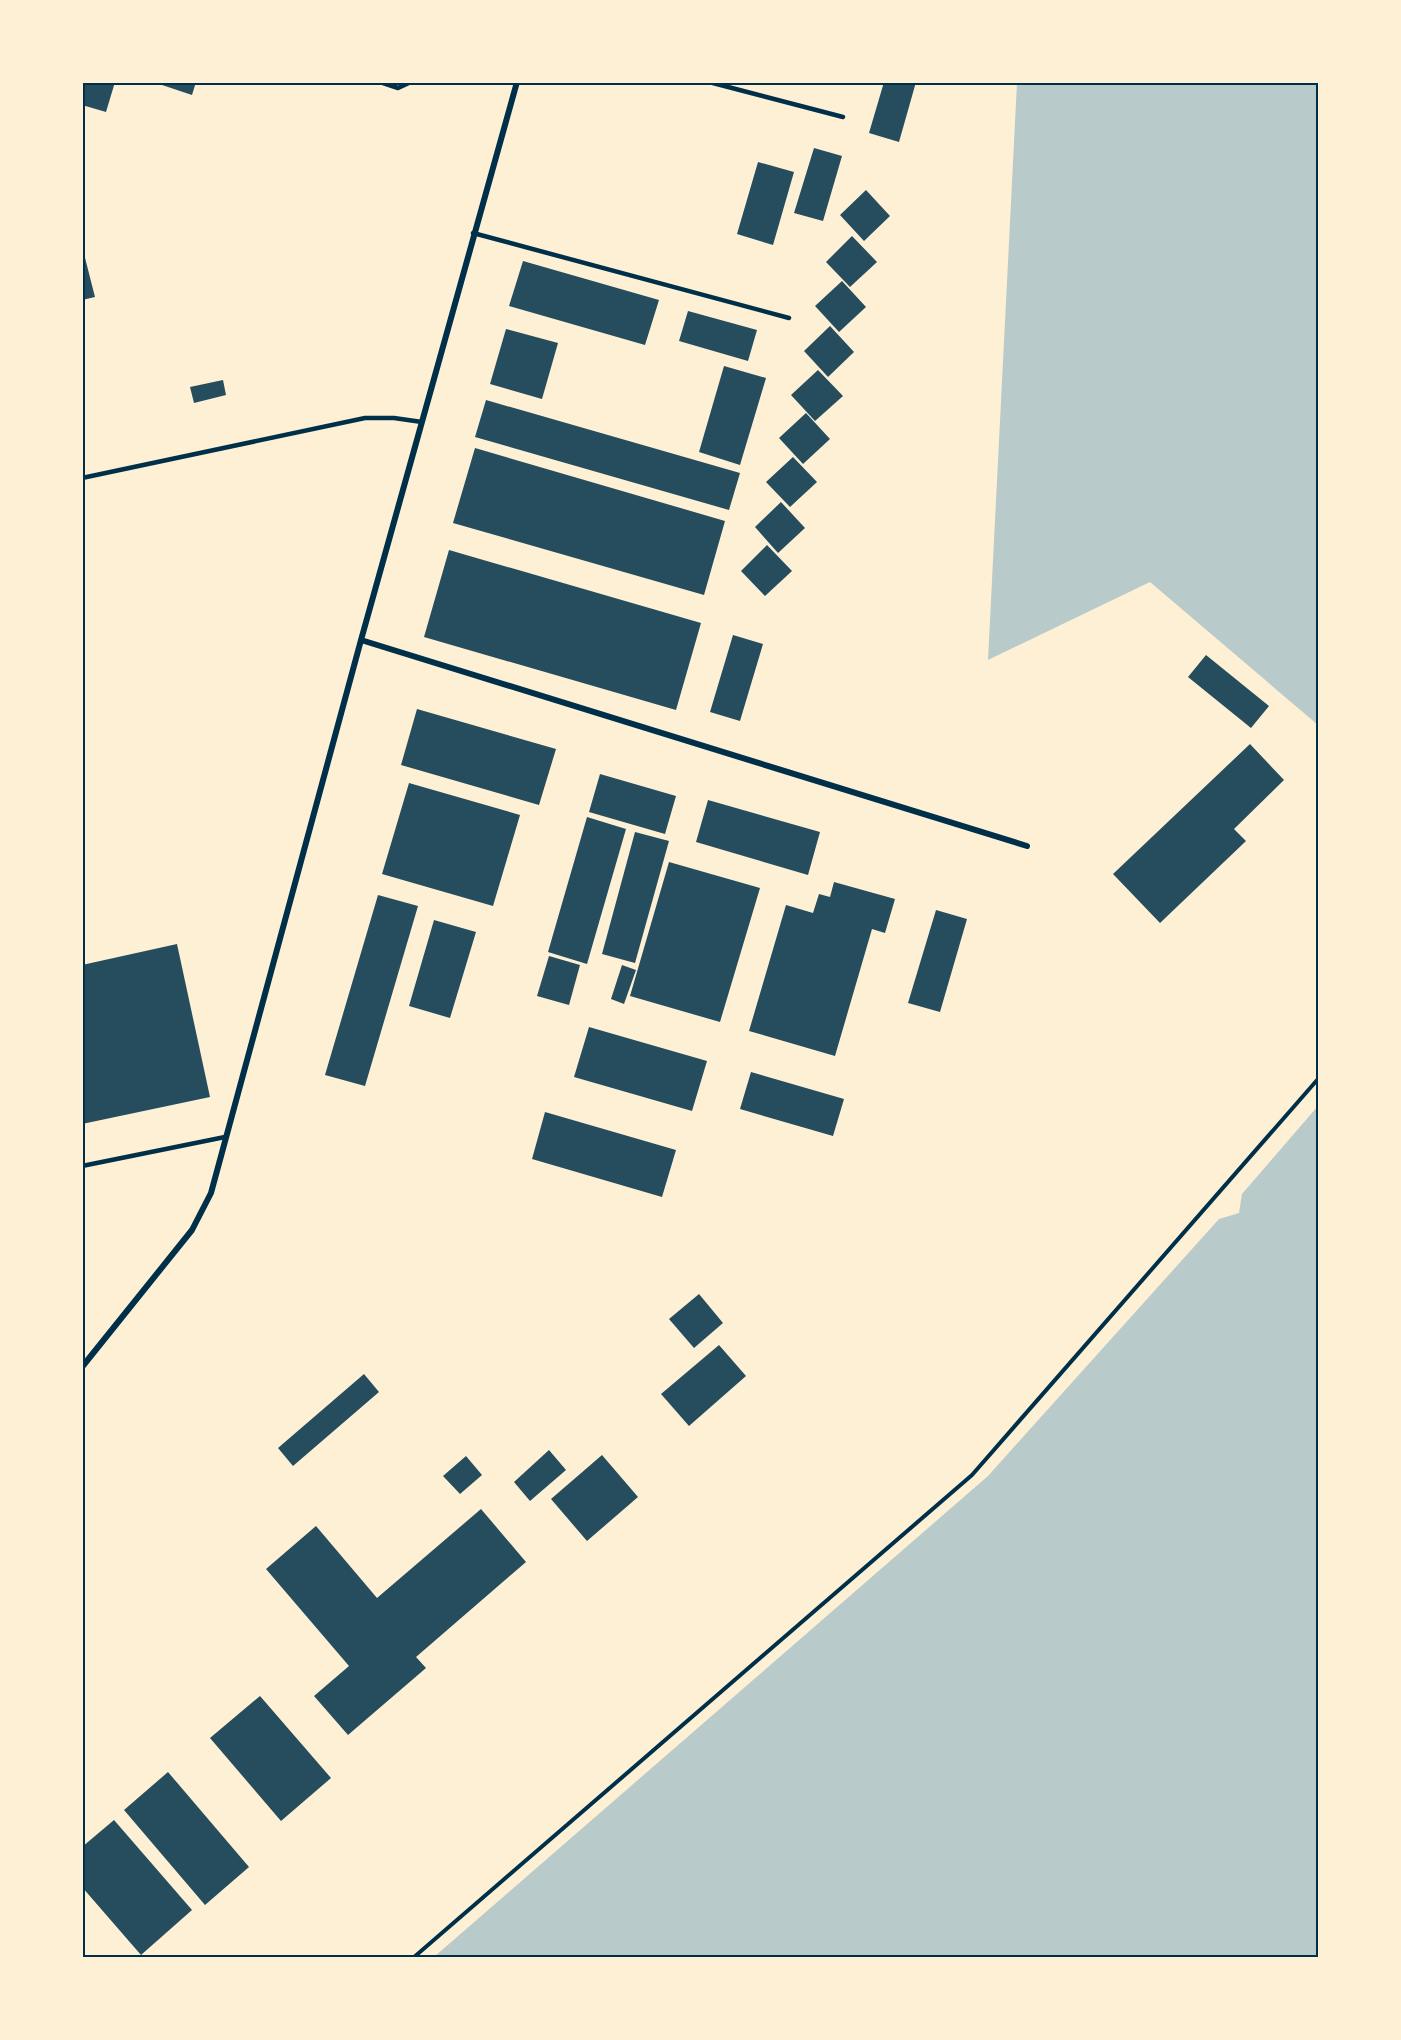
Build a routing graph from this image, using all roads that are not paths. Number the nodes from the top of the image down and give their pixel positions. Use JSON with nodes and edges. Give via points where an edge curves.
{"nodes":[{"id":1,"x":380,"y":82,"type":"edge"},
{"id":2,"x":411,"y":82,"type":"edge"},
{"id":3,"x":517,"y":82,"type":"edge"},
{"id":4,"x":709,"y":82,"type":"edge"},
{"id":5,"x":843,"y":117,"type":"dead end"},
{"id":6,"x":473,"y":233,"type":"junction"},
{"id":7,"x":789,"y":318,"type":"dead end"},
{"id":8,"x":422,"y":422,"type":"junction"},
{"id":9,"x":82,"y":478,"type":"edge"},
{"id":10,"x":361,"y":640,"type":"junction"},
{"id":11,"x":1027,"y":846,"type":"dead end"},
{"id":12,"x":225,"y":1137,"type":"junction"},
{"id":13,"x":82,"y":1166,"type":"edge"},
{"id":14,"x":82,"y":1367,"type":"edge"}],
"edges":[{"from":1,"to":2,"type":"lane","via":[[398,88]]},
{"from":3,"to":6,"type":"street"},
{"from":4,"to":5,"type":"lane"},
{"from":6,"to":7,"type":"lane"},
{"from":6,"to":8,"type":"street"},
{"from":8,"to":9,"type":"lane","via":[[394,418],[354,420]]},
{"from":8,"to":10,"type":"street"},
{"from":10,"to":11,"type":"street"},
{"from":10,"to":12,"type":"street"},
{"from":12,"to":13,"type":"lane"},
{"from":12,"to":14,"type":"street","via":[[211,1192],[192,1230]]}]}
